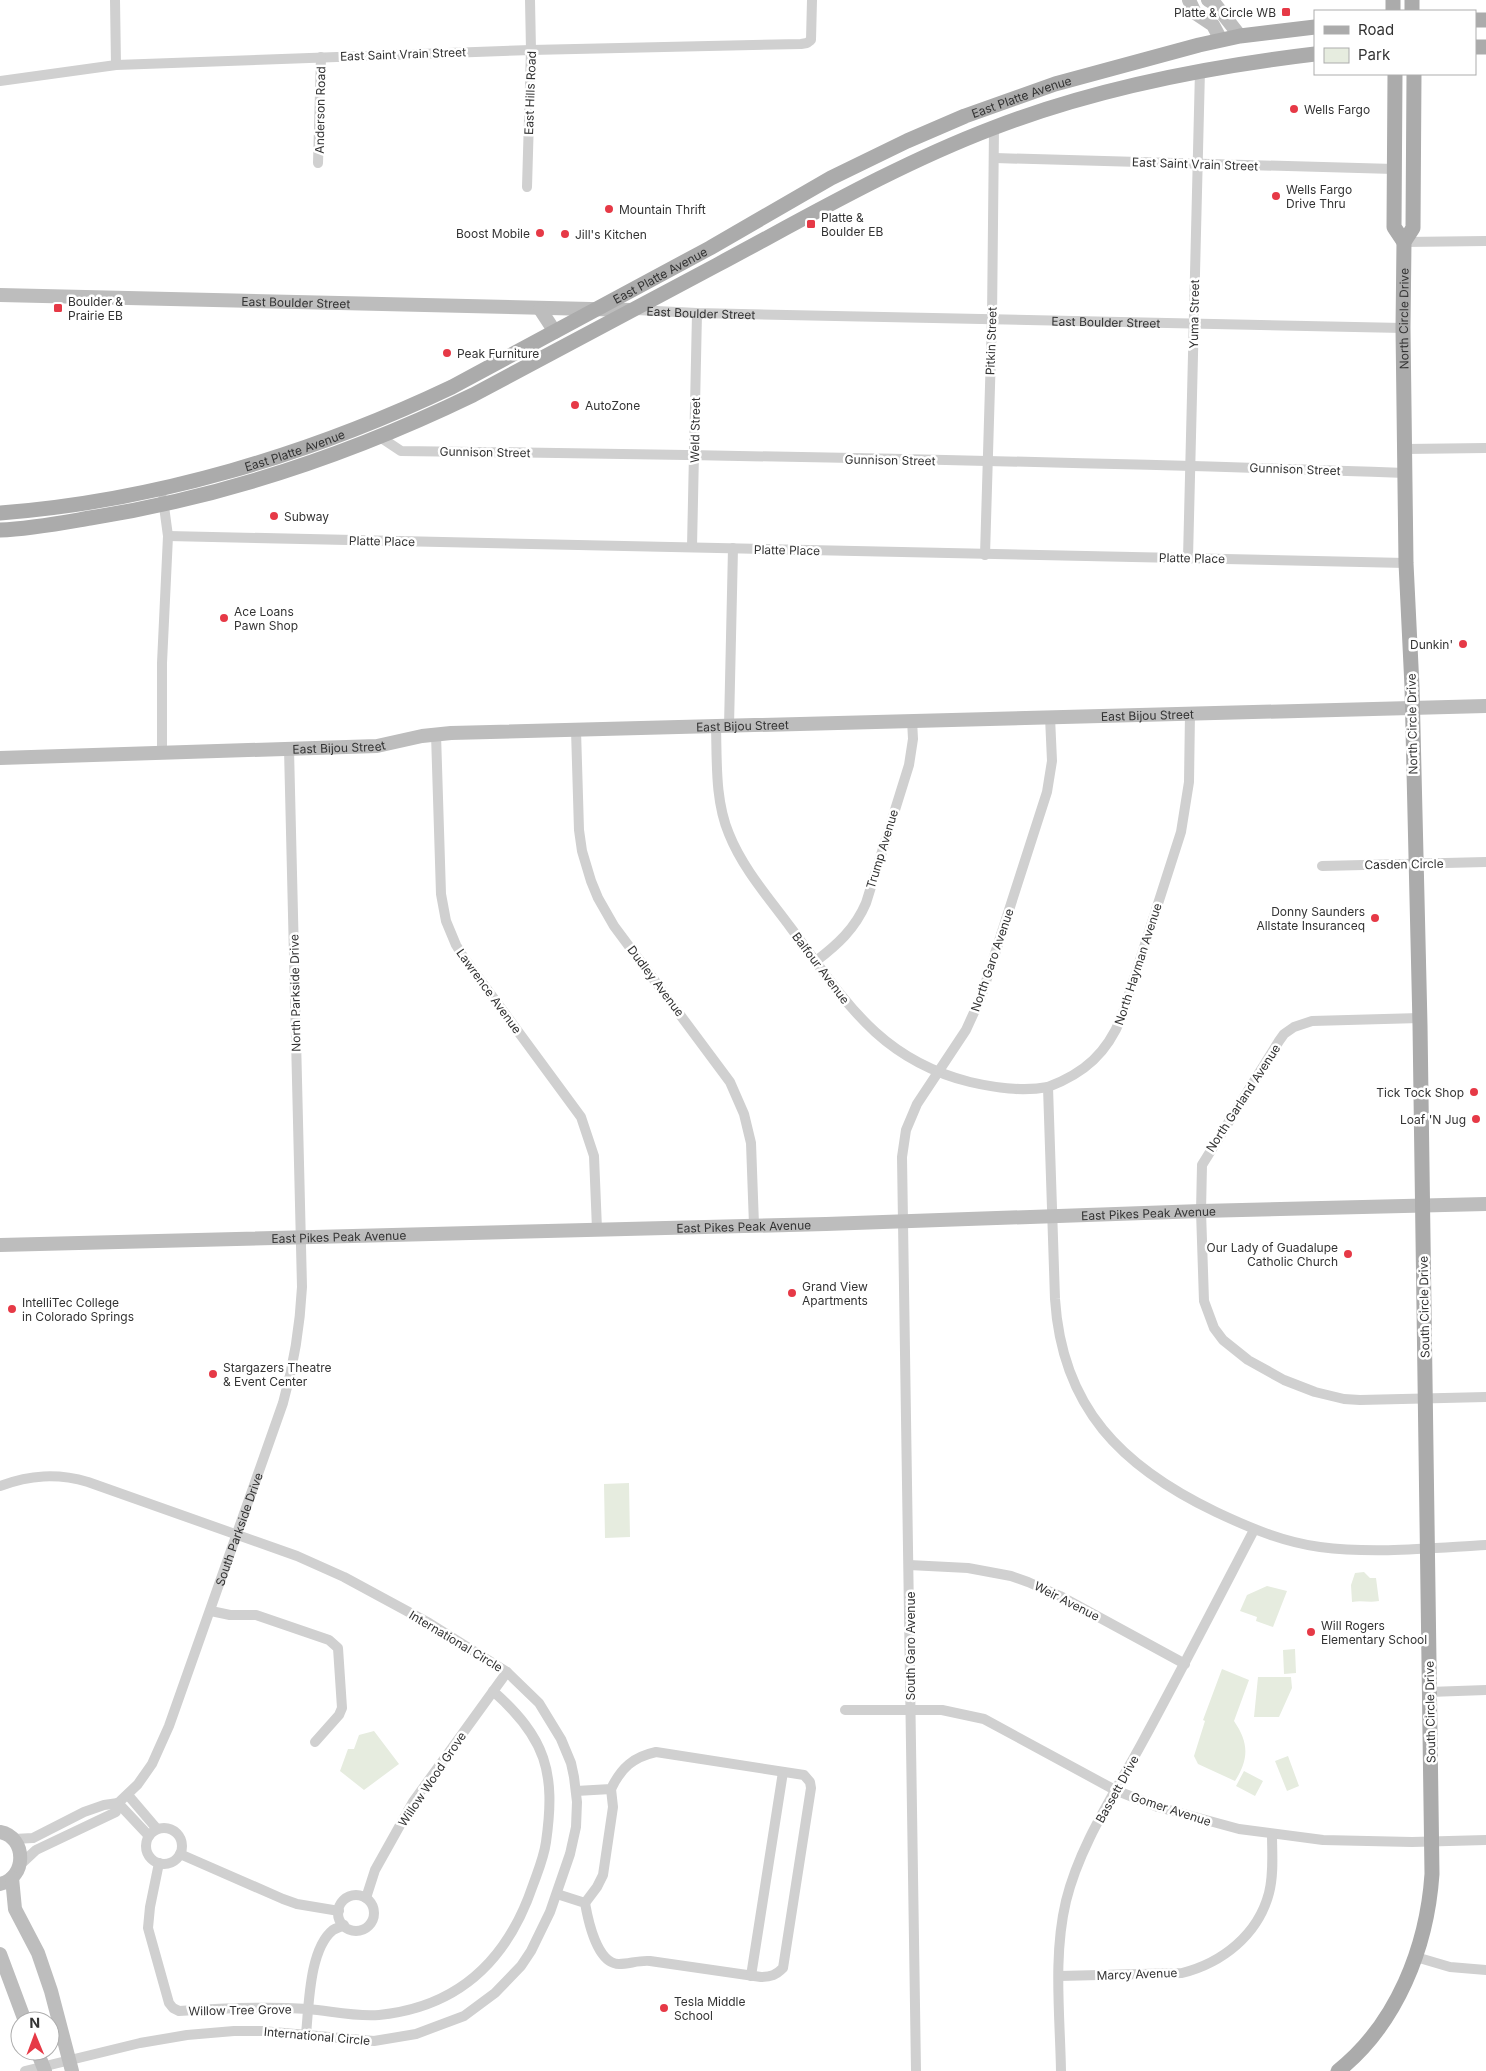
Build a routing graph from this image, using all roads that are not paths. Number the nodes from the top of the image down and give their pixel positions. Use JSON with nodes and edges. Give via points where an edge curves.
{"nodes":[{"id":1,"x":115,"y":0,"type":"edge"},
{"id":2,"x":530,"y":0,"type":"edge"},
{"id":3,"x":812,"y":0,"type":"edge"},
{"id":4,"x":1189,"y":0,"type":"edge"},
{"id":5,"x":1208,"y":0,"type":"edge"},
{"id":6,"x":1314,"y":27,"type":"edge"},
{"id":7,"x":1240,"y":36,"type":"junction"},
{"id":8,"x":1221,"y":40,"type":"junction"},
{"id":9,"x":531,"y":50,"type":"junction"},
{"id":10,"x":1314,"y":54,"type":"edge"},
{"id":11,"x":321,"y":57,"type":"junction"},
{"id":12,"x":116,"y":65,"type":"junction"},
{"id":13,"x":1200,"y":70,"type":"junction"},
{"id":14,"x":1395,"y":75,"type":"edge"},
{"id":15,"x":1414,"y":75,"type":"edge"},
{"id":16,"x":0,"y":82,"type":"edge"},
{"id":17,"x":994,"y":128,"type":"junction"},
{"id":18,"x":995,"y":158,"type":"junction"},
{"id":19,"x":318,"y":163,"type":"dead end"},
{"id":20,"x":1198,"y":165,"type":"junction"},
{"id":21,"x":1394,"y":169,"type":"junction"},
{"id":22,"x":527,"y":186,"type":"dead end"},
{"id":23,"x":1486,"y":241,"type":"edge"},
{"id":24,"x":1404,"y":242,"type":"junction"},
{"id":25,"x":0,"y":295,"type":"edge"},
{"id":26,"x":540,"y":309,"type":"junction"},
{"id":27,"x":598,"y":310,"type":"junction"},
{"id":28,"x":632,"y":310,"type":"junction"},
{"id":29,"x":697,"y":313,"type":"junction"},
{"id":30,"x":992,"y":319,"type":"junction"},
{"id":31,"x":1194,"y":325,"type":"junction"},
{"id":32,"x":1403,"y":328,"type":"junction"},
{"id":33,"x":555,"y":332,"type":"junction"},
{"id":34,"x":413,"y":405,"type":"junction"},
{"id":35,"x":340,"y":434,"type":"junction"},
{"id":36,"x":380,"y":437,"type":"junction"},
{"id":37,"x":1486,"y":448,"type":"edge"},
{"id":38,"x":1405,"y":449,"type":"junction"},
{"id":39,"x":694,"y":455,"type":"junction"},
{"id":40,"x":988,"y":462,"type":"junction"},
{"id":41,"x":1190,"y":465,"type":"junction"},
{"id":42,"x":296,"y":468,"type":"junction"},
{"id":43,"x":1405,"y":473,"type":"junction"},
{"id":44,"x":162,"y":488,"type":"junction"},
{"id":45,"x":164,"y":504,"type":"junction"},
{"id":46,"x":0,"y":513,"type":"edge"},
{"id":47,"x":0,"y":530,"type":"edge"},
{"id":48,"x":168,"y":536,"type":"junction"},
{"id":49,"x":692,"y":547,"type":"junction"},
{"id":50,"x":733,"y":548,"type":"junction"},
{"id":51,"x":985,"y":555,"type":"junction"},
{"id":52,"x":1188,"y":558,"type":"junction"},
{"id":53,"x":1406,"y":563,"type":"junction"},
{"id":54,"x":1486,"y":706,"type":"edge"},
{"id":55,"x":1412,"y":707,"type":"junction"},
{"id":56,"x":1190,"y":713,"type":"junction"},
{"id":57,"x":1050,"y":717,"type":"junction"},
{"id":58,"x":912,"y":720,"type":"junction"},
{"id":59,"x":722,"y":726,"type":"junction"},
{"id":60,"x":576,"y":730,"type":"junction"},
{"id":61,"x":436,"y":734,"type":"junction"},
{"id":62,"x":289,"y":749,"type":"junction"},
{"id":63,"x":162,"y":753,"type":"junction"},
{"id":64,"x":0,"y":758,"type":"edge"},
{"id":65,"x":1486,"y":862,"type":"edge"},
{"id":66,"x":1416,"y":863,"type":"junction"},
{"id":67,"x":1322,"y":866,"type":"dead end"},
{"id":68,"x":816,"y":961,"type":"junction"},
{"id":69,"x":1420,"y":1018,"type":"junction"},
{"id":70,"x":938,"y":1072,"type":"junction"},
{"id":71,"x":1048,"y":1087,"type":"junction"},
{"id":72,"x":1486,"y":1204,"type":"edge"},
{"id":73,"x":1422,"y":1205,"type":"junction"},
{"id":74,"x":1200,"y":1211,"type":"junction"},
{"id":75,"x":1052,"y":1216,"type":"junction"},
{"id":76,"x":904,"y":1221,"type":"junction"},
{"id":77,"x":754,"y":1225,"type":"junction"},
{"id":78,"x":597,"y":1229,"type":"junction"},
{"id":79,"x":301,"y":1236,"type":"junction"},
{"id":80,"x":0,"y":1245,"type":"edge"},
{"id":81,"x":1486,"y":1398,"type":"edge"},
{"id":82,"x":1425,"y":1399,"type":"junction"},
{"id":83,"x":0,"y":1486,"type":"edge"},
{"id":84,"x":1254,"y":1530,"type":"junction"},
{"id":85,"x":237,"y":1535,"type":"junction"},
{"id":86,"x":1486,"y":1545,"type":"edge"},
{"id":87,"x":1427,"y":1548,"type":"junction"},
{"id":88,"x":909,"y":1566,"type":"junction"},
{"id":89,"x":211,"y":1610,"type":"junction"},
{"id":90,"x":1185,"y":1664,"type":"junction"},
{"id":91,"x":507,"y":1672,"type":"junction"},
{"id":92,"x":1486,"y":1690,"type":"edge"},
{"id":93,"x":492,"y":1691,"type":"junction"},
{"id":94,"x":1429,"y":1692,"type":"junction"},
{"id":95,"x":845,"y":1710,"type":"dead end"},
{"id":96,"x":910,"y":1710,"type":"junction"},
{"id":97,"x":315,"y":1742,"type":"dead end"},
{"id":98,"x":783,"y":1772,"type":"junction"},
{"id":99,"x":611,"y":1789,"type":"junction"},
{"id":100,"x":1115,"y":1790,"type":"junction"},
{"id":101,"x":576,"y":1791,"type":"junction"},
{"id":102,"x":128,"y":1795,"type":"junction"},
{"id":103,"x":118,"y":1804,"type":"junction"},
{"id":104,"x":4,"y":1833,"type":"edge"},
{"id":105,"x":153,"y":1833,"type":"junction"},
{"id":106,"x":1272,"y":1834,"type":"junction"},
{"id":107,"x":1486,"y":1840,"type":"edge"},
{"id":108,"x":1432,"y":1841,"type":"junction"},
{"id":109,"x":180,"y":1854,"type":"junction"},
{"id":110,"x":159,"y":1863,"type":"junction"},
{"id":111,"x":20,"y":1864,"type":"junction"},
{"id":112,"x":6,"y":1881,"type":"edge"},
{"id":113,"x":557,"y":1894,"type":"junction"},
{"id":114,"x":366,"y":1898,"type":"junction"},
{"id":115,"x":585,"y":1903,"type":"junction"},
{"id":116,"x":339,"y":1911,"type":"junction"},
{"id":117,"x":344,"y":1925,"type":"junction"},
{"id":118,"x":0,"y":1954,"type":"edge"},
{"id":119,"x":1416,"y":1957,"type":"junction"},
{"id":120,"x":1486,"y":1970,"type":"edge"},
{"id":121,"x":751,"y":1976,"type":"junction"},
{"id":122,"x":1059,"y":1976,"type":"junction"},
{"id":123,"x":309,"y":2009,"type":"junction"},
{"id":124,"x":21,"y":2011,"type":"edge"},
{"id":125,"x":306,"y":2034,"type":"junction"},
{"id":126,"x":70,"y":2066,"type":"edge"},
{"id":127,"x":44,"y":2069,"type":"edge"},
{"id":128,"x":25,"y":2071,"type":"edge"},
{"id":129,"x":916,"y":2071,"type":"edge"},
{"id":130,"x":1061,"y":2071,"type":"edge"},
{"id":131,"x":1338,"y":2071,"type":"edge"}],
"edges":[{"from":1,"to":12,"type":"street"},
{"from":2,"to":9,"type":"street","name":"East Hills Road"},
{"from":3,"to":9,"type":"street","name":"East Saint Vrain Street","via":[[813,33],[807,43]]},
{"from":4,"to":8,"type":"street","via":[[1195,13],[1213,25]]},
{"from":5,"to":7,"type":"street","via":[[1215,4]]},
{"from":6,"to":7,"type":"main road","name":"East Platte Avenue"},
{"from":7,"to":8,"type":"main road","name":"East Platte Avenue"},
{"from":8,"to":27,"type":"main road","name":"East Platte Avenue","via":[[1055,84],[918,136],[831,178]]},
{"from":9,"to":11,"type":"street","name":"East Saint Vrain Street"},
{"from":9,"to":22,"type":"street","name":"East Hills Road"},
{"from":10,"to":13,"type":"main road","name":"East Platte Avenue"},
{"from":11,"to":12,"type":"street","name":"East Saint Vrain Street"},
{"from":11,"to":19,"type":"street","name":"Anderson Road"},
{"from":12,"to":16,"type":"street","name":"East Saint Vrain Street"},
{"from":13,"to":17,"type":"main road","name":"East Platte Avenue","via":[[1088,97]]},
{"from":13,"to":20,"type":"street","name":"Yuma Street"},
{"from":14,"to":21,"type":"main road","name":"North Circle Drive"},
{"from":15,"to":24,"type":"main road","name":"North Circle Drive","via":[[1413,228]]},
{"from":17,"to":18,"type":"street","name":"Pitkin Street"},
{"from":17,"to":28,"type":"main road","name":"East Platte Avenue","via":[[871,182]]},
{"from":18,"to":20,"type":"street","name":"East Saint Vrain Street"},
{"from":18,"to":30,"type":"street","name":"Pitkin Street"},
{"from":20,"to":21,"type":"street","name":"East Saint Vrain Street"},
{"from":20,"to":31,"type":"street","name":"Yuma Street"},
{"from":21,"to":24,"type":"main road","name":"North Circle Drive","via":[[1394,227]]},
{"from":23,"to":24,"type":"street"},
{"from":24,"to":32,"type":"main road","name":"North Circle Drive"},
{"from":25,"to":26,"type":"street","name":"East Boulder Street"},
{"from":26,"to":27,"type":"street","name":"East Boulder Street"},
{"from":26,"to":33,"type":"street"},
{"from":27,"to":28,"type":"street","name":"East Boulder Street"},
{"from":27,"to":33,"type":"main road","name":"East Platte Avenue"},
{"from":28,"to":29,"type":"street","name":"East Boulder Street"},
{"from":28,"to":36,"type":"main road","name":"East Platte Avenue","via":[[473,395]]},
{"from":29,"to":30,"type":"street","name":"East Boulder Street"},
{"from":29,"to":39,"type":"street","name":"Weld Street"},
{"from":30,"to":31,"type":"street","name":"East Boulder Street"},
{"from":30,"to":40,"type":"street","name":"Pitkin Street"},
{"from":31,"to":32,"type":"street","name":"East Boulder Street"},
{"from":31,"to":41,"type":"street","name":"Yuma Street"},
{"from":32,"to":38,"type":"main road","name":"North Circle Drive"},
{"from":33,"to":34,"type":"main road","name":"East Platte Avenue"},
{"from":34,"to":35,"type":"main road","name":"East Platte Avenue"},
{"from":34,"to":36,"type":"main road","via":[[407,416],[390,423]]},
{"from":35,"to":42,"type":"main road","via":[[338,446],[315,454]]},
{"from":35,"to":44,"type":"main road","name":"East Platte Avenue","via":[[226,472]]},
{"from":36,"to":39,"type":"street","name":"Gunnison Street","via":[[400,451]]},
{"from":36,"to":42,"type":"main road","name":"East Platte Avenue"},
{"from":37,"to":38,"type":"street"},
{"from":38,"to":43,"type":"main road","name":"North Circle Drive"},
{"from":39,"to":40,"type":"street","name":"Gunnison Street"},
{"from":39,"to":49,"type":"street","name":"Weld Street"},
{"from":40,"to":41,"type":"street","name":"Gunnison Street"},
{"from":40,"to":51,"type":"street","name":"Pitkin Street"},
{"from":41,"to":43,"type":"street","name":"Gunnison Street"},
{"from":41,"to":52,"type":"street","name":"Yuma Street"},
{"from":42,"to":45,"type":"main road","name":"East Platte Avenue"},
{"from":43,"to":53,"type":"main road","name":"North Circle Drive"},
{"from":44,"to":45,"type":"street"},
{"from":44,"to":46,"type":"main road","name":"East Platte Avenue","via":[[80,504]]},
{"from":45,"to":47,"type":"main road","name":"East Platte Avenue"},
{"from":45,"to":48,"type":"street"},
{"from":48,"to":49,"type":"street","name":"Platte Place"},
{"from":48,"to":63,"type":"street"},
{"from":49,"to":50,"type":"street","name":"Platte Place"},
{"from":50,"to":51,"type":"street","name":"Platte Place"},
{"from":50,"to":59,"type":"street","name":"Balfour Avenue"},
{"from":51,"to":52,"type":"street","name":"Platte Place"},
{"from":52,"to":53,"type":"street","name":"Platte Place"},
{"from":53,"to":55,"type":"main road","name":"North Circle Drive"},
{"from":54,"to":55,"type":"street","name":"East Bijou Street"},
{"from":55,"to":56,"type":"street","name":"East Bijou Street"},
{"from":55,"to":66,"type":"main road","name":"North Circle Drive"},
{"from":56,"to":57,"type":"street","name":"East Bijou Street"},
{"from":56,"to":71,"type":"street","name":"North Hayman Avenue","via":[[1189,782],[1181,832],[1122,1016],[1112,1039],[1098,1056],[1076,1074]]},
{"from":57,"to":58,"type":"street","name":"East Bijou Street"},
{"from":57,"to":70,"type":"street","name":"North Garo Avenue","via":[[1052,761],[1042,808],[981,997],[966,1030]]},
{"from":58,"to":59,"type":"street","name":"East Bijou Street"},
{"from":58,"to":68,"type":"street","name":"Trump Avenue","via":[[913,739],[908,765],[866,903],[848,933]]},
{"from":59,"to":60,"type":"street","name":"East Bijou Street"},
{"from":59,"to":68,"type":"street","name":"Balfour Avenue","via":[[719,793],[729,834],[744,864]]},
{"from":60,"to":61,"type":"street","name":"East Bijou Street"},
{"from":60,"to":77,"type":"street","name":"Dudley Avenue","via":[[579,830],[588,874],[614,926],[730,1082],[750,1136]]},
{"from":61,"to":62,"type":"street","name":"East Bijou Street","via":[[383,745]]},
{"from":61,"to":78,"type":"street","name":"Lawrence Avenue","via":[[442,894],[446,921],[464,958],[581,1117],[594,1156]]},
{"from":62,"to":63,"type":"street","name":"East Bijou Street"},
{"from":62,"to":79,"type":"street","name":"North Parkside Drive"},
{"from":63,"to":64,"type":"street","name":"East Bijou Street"},
{"from":65,"to":66,"type":"street","name":"Casden Circle"},
{"from":66,"to":67,"type":"street","name":"Casden Circle"},
{"from":66,"to":69,"type":"main road","name":"North Circle Drive"},
{"from":68,"to":70,"type":"street","name":"Balfour Avenue","via":[[880,1038]]},
{"from":69,"to":73,"type":"main road","name":"North Circle Drive"},
{"from":69,"to":74,"type":"street","name":"North Garland Avenue","via":[[1323,1020],[1303,1024],[1284,1034],[1206,1155],[1202,1165]]},
{"from":70,"to":71,"type":"street","name":"Balfour Avenue","via":[[978,1084],[1006,1088],[1033,1090]]},
{"from":70,"to":76,"type":"street","name":"North Garo Avenue","via":[[917,1104],[906,1130],[902,1157]]},
{"from":71,"to":75,"type":"street"},
{"from":72,"to":73,"type":"street","name":"East Pikes Peak Avenue"},
{"from":73,"to":74,"type":"street","name":"East Pikes Peak Avenue"},
{"from":73,"to":82,"type":"main road","name":"South Circle Drive"},
{"from":74,"to":75,"type":"street","name":"East Pikes Peak Avenue"},
{"from":74,"to":82,"type":"street","name":"North Garland Avenue","via":[[1204,1301],[1214,1328],[1234,1350],[1284,1380],[1321,1394],[1360,1400]]},
{"from":75,"to":76,"type":"street","name":"East Pikes Peak Avenue"},
{"from":75,"to":84,"type":"street","via":[[1057,1325],[1075,1385],[1091,1414],[1115,1444],[1144,1470],[1187,1498]]},
{"from":76,"to":77,"type":"street","name":"East Pikes Peak Avenue"},
{"from":76,"to":88,"type":"street","name":"South Garo Avenue"},
{"from":77,"to":78,"type":"street","name":"East Pikes Peak Avenue"},
{"from":78,"to":79,"type":"street","name":"East Pikes Peak Avenue"},
{"from":79,"to":80,"type":"street","name":"East Pikes Peak Avenue"},
{"from":79,"to":85,"type":"street","name":"South Parkside Drive","via":[[302,1305],[292,1370],[284,1402]]},
{"from":81,"to":82,"type":"street","name":"North Garland Avenue"},
{"from":82,"to":87,"type":"main road","name":"South Circle Drive"},
{"from":83,"to":85,"type":"street","name":"International Circle","via":[[37,1476],[76,1478]]},
{"from":84,"to":87,"type":"street","via":[[1320,1547],[1360,1550]]},
{"from":84,"to":90,"type":"street","name":"Bassett Drive"},
{"from":85,"to":89,"type":"street","name":"South Parkside Drive"},
{"from":85,"to":91,"type":"street","name":"International Circle","via":[[297,1556],[355,1583],[429,1623]]},
{"from":86,"to":87,"type":"street"},
{"from":87,"to":94,"type":"main road","name":"South Circle Drive"},
{"from":88,"to":90,"type":"street","name":"Weir Avenue","via":[[968,1568],[1028,1582]]},
{"from":88,"to":96,"type":"street","name":"South Garo Avenue"},
{"from":89,"to":97,"type":"street","via":[[230,1615],[256,1615],[329,1640],[338,1648],[342,1708]]},
{"from":89,"to":102,"type":"street","name":"South Parkside Drive","via":[[162,1744],[146,1773]]},
{"from":90,"to":100,"type":"street","name":"Bassett Drive"},
{"from":91,"to":93,"type":"street","name":"Willow Wood Grove"},
{"from":91,"to":101,"type":"street","name":"International Circle","via":[[539,1703],[554,1725],[571,1763]]},
{"from":92,"to":94,"type":"street"},
{"from":93,"to":114,"type":"street","name":"Willow Wood Grove","via":[[403,1818],[375,1870]]},
{"from":93,"to":123,"type":"street","via":[[520,1718],[536,1742],[546,1767],[551,1794],[543,1858],[512,1933],[478,1974],[437,2000],[379,2015]]},
{"from":94,"to":108,"type":"main road","name":"South Circle Drive"},
{"from":95,"to":96,"type":"street","name":"Gomer Avenue"},
{"from":96,"to":100,"type":"street","name":"Gomer Avenue","via":[[956,1712],[984,1719]]},
{"from":96,"to":129,"type":"street","name":"South Garo Avenue"},
{"from":98,"to":99,"type":"street","via":[[656,1752],[631,1761]]},
{"from":98,"to":121,"type":"street"},
{"from":98,"to":121,"type":"street","via":[[804,1775],[811,1788],[785,1958],[783,1968],[777,1974]]},
{"from":99,"to":101,"type":"street"},
{"from":99,"to":115,"type":"street","via":[[613,1808],[604,1875]]},
{"from":100,"to":106,"type":"street","name":"Gomer Avenue","via":[[1158,1807],[1221,1825]]},
{"from":100,"to":122,"type":"street","name":"Bassett Drive","via":[[1087,1844],[1072,1882],[1062,1924]]},
{"from":101,"to":113,"type":"street","name":"International Circle","via":[[574,1839]]},
{"from":102,"to":103,"type":"street","name":"South Parkside Drive"},
{"from":102,"to":105,"type":"street"},
{"from":103,"to":104,"type":"street","via":[[84,1812],[33,1838]]},
{"from":103,"to":105,"type":"street"},
{"from":103,"to":111,"type":"street","name":"South Parkside Drive","via":[[116,1812],[36,1850]]},
{"from":104,"to":111,"type":"street","via":[[20,1850]]},
{"from":105,"to":109,"type":"street","via":[[168,1828],[179,1836]]},
{"from":105,"to":110,"type":"street","via":[[146,1848],[149,1856]]},
{"from":106,"to":108,"type":"street","name":"Gomer Avenue","via":[[1323,1840]]},
{"from":106,"to":122,"type":"street","name":"Marcy Avenue","via":[[1271,1881],[1265,1905],[1239,1943],[1216,1961],[1182,1973]]},
{"from":107,"to":108,"type":"street","name":"Gomer Avenue"},
{"from":108,"to":119,"type":"main road","name":"South Circle Drive","via":[[1428,1913]]},
{"from":109,"to":110,"type":"street","via":[[172,1862]]},
{"from":109,"to":116,"type":"street","via":[[283,1899]]},
{"from":110,"to":123,"type":"street","name":"Willow Tree Grove","via":[[148,1928],[173,2008],[179,2011],[260,2007]]},
{"from":111,"to":112,"type":"street","name":"South Parkside Drive","via":[[15,1876]]},
{"from":112,"to":126,"type":"street","via":[[15,1909],[48,1981]]},
{"from":113,"to":115,"type":"street"},
{"from":113,"to":125,"type":"street","name":"International Circle","via":[[526,1958],[495,1993],[464,2016],[416,2034],[387,2040]]},
{"from":114,"to":116,"type":"street","via":[[348,1897]]},
{"from":114,"to":117,"type":"street","via":[[373,1906],[372,1921],[359,1930]]},
{"from":115,"to":121,"type":"street","via":[[595,1940],[611,1963],[640,1960]]},
{"from":116,"to":117,"type":"street"},
{"from":117,"to":123,"type":"street","name":"Willow Tree Grove","via":[[333,1930],[319,1952]]},
{"from":118,"to":124,"type":"street"},
{"from":119,"to":120,"type":"street","via":[[1458,1968]]},
{"from":119,"to":131,"type":"main road","name":"South Circle Drive","via":[[1385,2019]]},
{"from":122,"to":130,"type":"street","name":"Bassett Drive"},
{"from":123,"to":125,"type":"street","name":"Willow Tree Grove"},
{"from":125,"to":126,"type":"street","name":"International Circle","via":[[262,2031],[156,2039]]},
{"from":126,"to":127,"type":"street","name":"International Circle"},
{"from":127,"to":128,"type":"street","name":"International Circle"}]}
